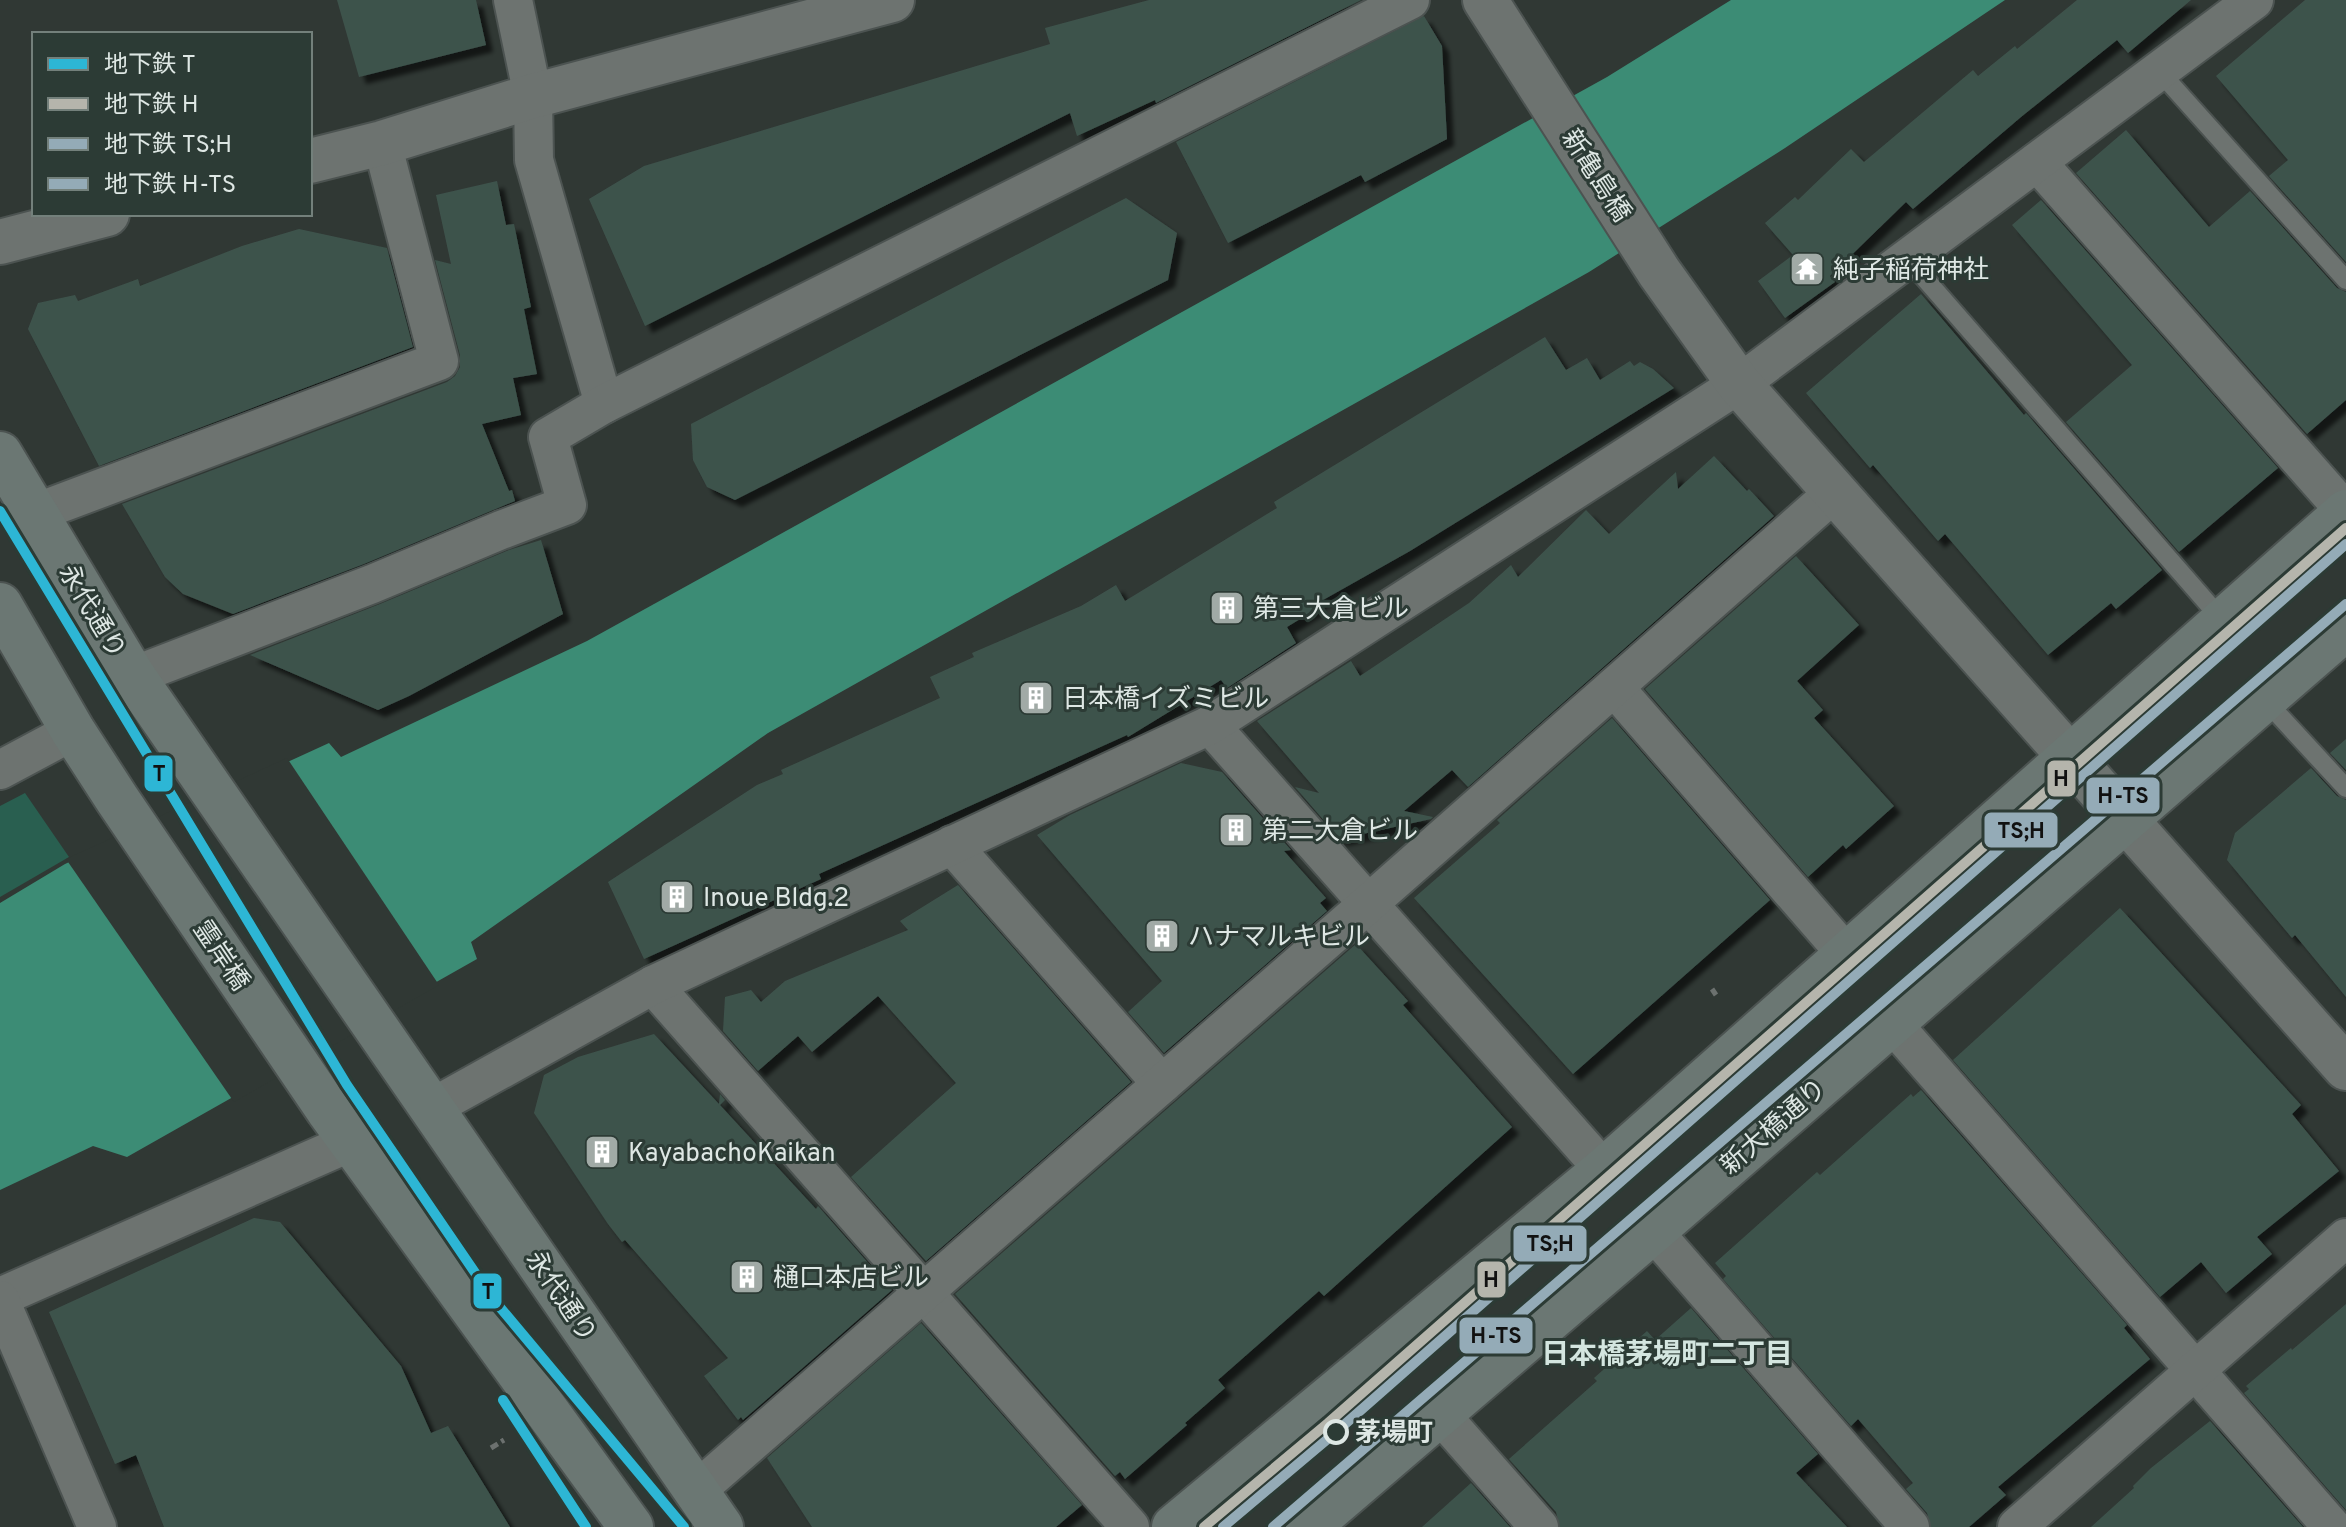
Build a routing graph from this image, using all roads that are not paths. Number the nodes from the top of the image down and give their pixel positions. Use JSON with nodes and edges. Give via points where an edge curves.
{"nodes":[{"id":1,"x":513,"y":0,"type":"edge"},
{"id":2,"x":892,"y":0,"type":"edge"},
{"id":3,"x":1410,"y":0,"type":"edge"},
{"id":4,"x":1485,"y":0,"type":"edge"},
{"id":5,"x":2254,"y":0,"type":"edge"},
{"id":6,"x":2159,"y":71,"type":"junction"},
{"id":7,"x":533,"y":96,"type":"junction"},
{"id":8,"x":382,"y":143,"type":"junction"},
{"id":9,"x":312,"y":160,"type":"edge"},
{"id":10,"x":2037,"y":162,"type":"junction"},
{"id":11,"x":99,"y":216,"type":"edge"},
{"id":12,"x":0,"y":242,"type":"edge"},
{"id":13,"x":1907,"y":258,"type":"junction"},
{"id":14,"x":2346,"y":280,"type":"edge"},
{"id":15,"x":1739,"y":384,"type":"junction"},
{"id":16,"x":604,"y":404,"type":"junction"},
{"id":17,"x":0,"y":454,"type":"edge"},
{"id":18,"x":1835,"y":492,"type":"junction"},
{"id":19,"x":2346,"y":512,"type":"edge"},
{"id":20,"x":35,"y":513,"type":"junction"},
{"id":21,"x":0,"y":605,"type":"edge"},
{"id":22,"x":2223,"y":621,"type":"junction"},
{"id":23,"x":2346,"y":628,"type":"edge"},
{"id":24,"x":133,"y":676,"type":"junction"},
{"id":25,"x":1614,"y":687,"type":"junction"},
{"id":26,"x":2264,"y":699,"type":"junction"},
{"id":27,"x":1210,"y":725,"type":"junction"},
{"id":28,"x":73,"y":731,"type":"junction"},
{"id":29,"x":2071,"y":756,"type":"junction"},
{"id":30,"x":0,"y":770,"type":"edge"},
{"id":31,"x":2346,"y":788,"type":"edge"},
{"id":32,"x":2126,"y":819,"type":"junction"},
{"id":33,"x":952,"y":845,"type":"junction"},
{"id":34,"x":1368,"y":904,"type":"junction"},
{"id":35,"x":1847,"y":955,"type":"junction"},
{"id":36,"x":653,"y":985,"type":"junction"},
{"id":37,"x":1891,"y":1022,"type":"junction"},
{"id":38,"x":2346,"y":1068,"type":"edge"},
{"id":39,"x":1162,"y":1084,"type":"junction"},
{"id":40,"x":433,"y":1107,"type":"junction"},
{"id":41,"x":339,"y":1126,"type":"junction"},
{"id":42,"x":1604,"y":1170,"type":"junction"},
{"id":43,"x":1653,"y":1231,"type":"junction"},
{"id":44,"x":2346,"y":1238,"type":"edge"},
{"id":45,"x":924,"y":1291,"type":"junction"},
{"id":46,"x":0,"y":1298,"type":"edge"},
{"id":47,"x":2195,"y":1371,"type":"junction"},
{"id":48,"x":1439,"y":1413,"type":"junction"},
{"id":49,"x":696,"y":1491,"type":"junction"},
{"id":50,"x":97,"y":1527,"type":"edge"},
{"id":51,"x":631,"y":1527,"type":"edge"},
{"id":52,"x":721,"y":1527,"type":"edge"},
{"id":53,"x":1130,"y":1527,"type":"edge"},
{"id":54,"x":1174,"y":1527,"type":"edge"},
{"id":55,"x":1308,"y":1527,"type":"edge"},
{"id":56,"x":1539,"y":1527,"type":"edge"},
{"id":57,"x":1910,"y":1527,"type":"edge"},
{"id":58,"x":2017,"y":1527,"type":"edge"},
{"id":59,"x":2332,"y":1527,"type":"edge"}],
"edges":[{"from":1,"to":7,"type":"street"},
{"from":2,"to":7,"type":"street"},
{"from":3,"to":16,"type":"street"},
{"from":4,"to":15,"type":"street","name":"新亀島橋","via":[[1659,272]]},
{"from":5,"to":6,"type":"street"},
{"from":6,"to":10,"type":"street"},
{"from":6,"to":14,"type":"lane"},
{"from":7,"to":8,"type":"street"},
{"from":7,"to":16,"type":"street","via":[[534,160]]},
{"from":8,"to":9,"type":"street"},
{"from":8,"to":20,"type":"street","via":[[439,361]]},
{"from":10,"to":13,"type":"street"},
{"from":10,"to":19,"type":"street"},
{"from":11,"to":12,"type":"street"},
{"from":13,"to":15,"type":"street"},
{"from":13,"to":22,"type":"lane"},
{"from":15,"to":18,"type":"street","name":"新亀島橋"},
{"from":15,"to":27,"type":"street"},
{"from":16,"to":24,"type":"street","via":[[548,437],[567,505]]},
{"from":17,"to":20,"type":"main road","name":"永代通り"},
{"from":18,"to":25,"type":"street"},
{"from":18,"to":29,"type":"street","name":"新亀島橋"},
{"from":19,"to":22,"type":"main road"},
{"from":20,"to":24,"type":"main road","name":"永代通り"},
{"from":21,"to":28,"type":"main road"},
{"from":22,"to":29,"type":"main road"},
{"from":23,"to":26,"type":"main road","name":"新大橋通り"},
{"from":24,"to":40,"type":"main road","name":"永代通り"},
{"from":25,"to":34,"type":"street"},
{"from":25,"to":35,"type":"street"},
{"from":26,"to":31,"type":"lane"},
{"from":26,"to":32,"type":"main road","name":"新大橋通り"},
{"from":27,"to":33,"type":"street"},
{"from":27,"to":34,"type":"street"},
{"from":28,"to":30,"type":"street"},
{"from":28,"to":41,"type":"main road","name":"霊岸橋"},
{"from":29,"to":32,"type":"street","name":"新亀島橋"},
{"from":29,"to":35,"type":"main road"},
{"from":32,"to":37,"type":"main road","name":"新大橋通り"},
{"from":32,"to":38,"type":"street","name":"新亀島橋"},
{"from":33,"to":36,"type":"street"},
{"from":33,"to":39,"type":"street"},
{"from":34,"to":39,"type":"street"},
{"from":34,"to":42,"type":"street"},
{"from":35,"to":42,"type":"main road"},
{"from":36,"to":40,"type":"street"},
{"from":36,"to":45,"type":"street"},
{"from":37,"to":43,"type":"main road","name":"新大橋通り"},
{"from":37,"to":47,"type":"street"},
{"from":39,"to":45,"type":"street"},
{"from":40,"to":49,"type":"main road","name":"永代通り"},
{"from":41,"to":46,"type":"street"},
{"from":41,"to":51,"type":"main road"},
{"from":42,"to":54,"type":"main road"},
{"from":43,"to":48,"type":"main road","name":"新大橋通り"},
{"from":43,"to":57,"type":"street"},
{"from":44,"to":47,"type":"street"},
{"from":45,"to":49,"type":"street"},
{"from":45,"to":53,"type":"street"},
{"from":46,"to":50,"type":"street"},
{"from":47,"to":58,"type":"street"},
{"from":47,"to":59,"type":"street"},
{"from":48,"to":55,"type":"main road","name":"新大橋通り"},
{"from":48,"to":56,"type":"street"},
{"from":49,"to":52,"type":"main road","name":"永代通り"}]}
